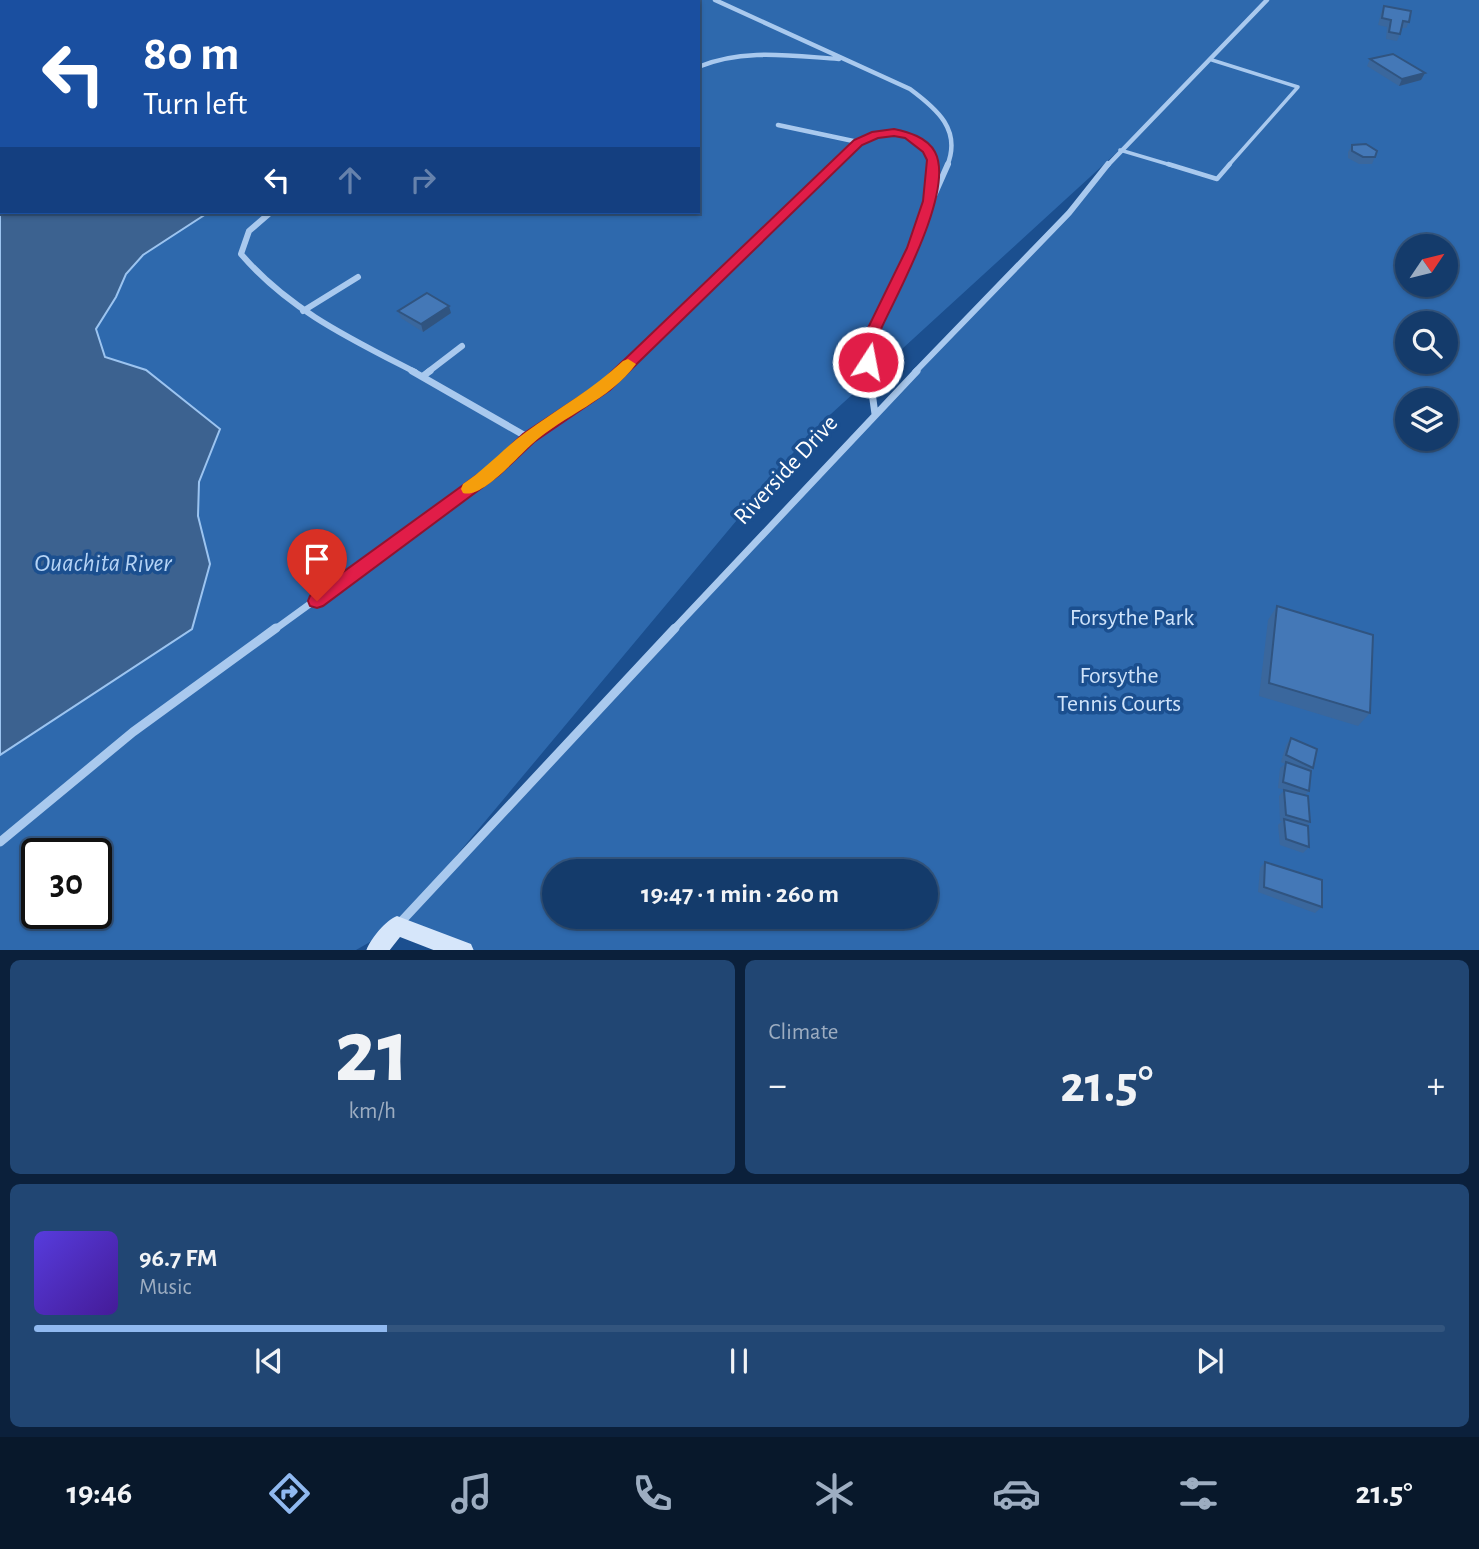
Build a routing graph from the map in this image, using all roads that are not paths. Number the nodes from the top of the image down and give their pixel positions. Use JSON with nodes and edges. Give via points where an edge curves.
{"nodes":[{"id":1,"x":715,"y":0,"type":"edge"},
{"id":2,"x":1267,"y":0,"type":"edge"},
{"id":3,"x":845,"y":60,"type":"junction"},
{"id":4,"x":1212,"y":60,"type":"junction"},
{"id":5,"x":700,"y":67,"type":"edge"},
{"id":6,"x":778,"y":125,"type":"dead end"},
{"id":7,"x":858,"y":142,"type":"junction"},
{"id":8,"x":1120,"y":150,"type":"junction"},
{"id":9,"x":929,"y":201,"type":"junction"},
{"id":10,"x":269,"y":214,"type":"edge"},
{"id":11,"x":358,"y":277,"type":"dead end"},
{"id":12,"x":303,"y":311,"type":"junction"},
{"id":13,"x":462,"y":346,"type":"dead end"},
{"id":14,"x":423,"y":376,"type":"junction"},
{"id":15,"x":875,"y":414,"type":"junction"},
{"id":16,"x":529,"y":438,"type":"junction"},
{"id":17,"x":0,"y":842,"type":"edge"},
{"id":18,"x":397,"y":926,"type":"junction"},
{"id":19,"x":376,"y":950,"type":"edge"},
{"id":20,"x":464,"y":950,"type":"edge"}],
"edges":[{"from":1,"to":3,"type":"street"},
{"from":2,"to":4,"type":"street","name":"Riverside Drive"},
{"from":3,"to":5,"type":"street","via":[[750,56],[710,61]]},
{"from":3,"to":9,"type":"street","via":[[910,89],[948,125],[953,151]]},
{"from":4,"to":8,"type":"street","name":"Riverside Drive"},
{"from":4,"to":8,"type":"lane","via":[[1298,87],[1217,179]]},
{"from":6,"to":7,"type":"street"},
{"from":7,"to":9,"type":"street","via":[[894,132],[921,142],[932,160]]},
{"from":7,"to":16,"type":"street","via":[[605,386]]},
{"from":8,"to":15,"type":"street","name":"Riverside Drive","via":[[1069,213]]},
{"from":9,"to":15,"type":"street","via":[[913,248],[872,334],[867,389]]},
{"from":10,"to":12,"type":"street","via":[[249,231],[241,254],[256,274]]},
{"from":11,"to":12,"type":"street"},
{"from":12,"to":14,"type":"street","via":[[320,325]]},
{"from":13,"to":14,"type":"street"},
{"from":14,"to":16,"type":"street"},
{"from":15,"to":18,"type":"street","name":"Riverside Drive"},
{"from":16,"to":17,"type":"street","via":[[493,471],[133,732]]},
{"from":18,"to":19,"type":"street","name":"Riverside Drive"},
{"from":18,"to":20,"type":"street"}]}
